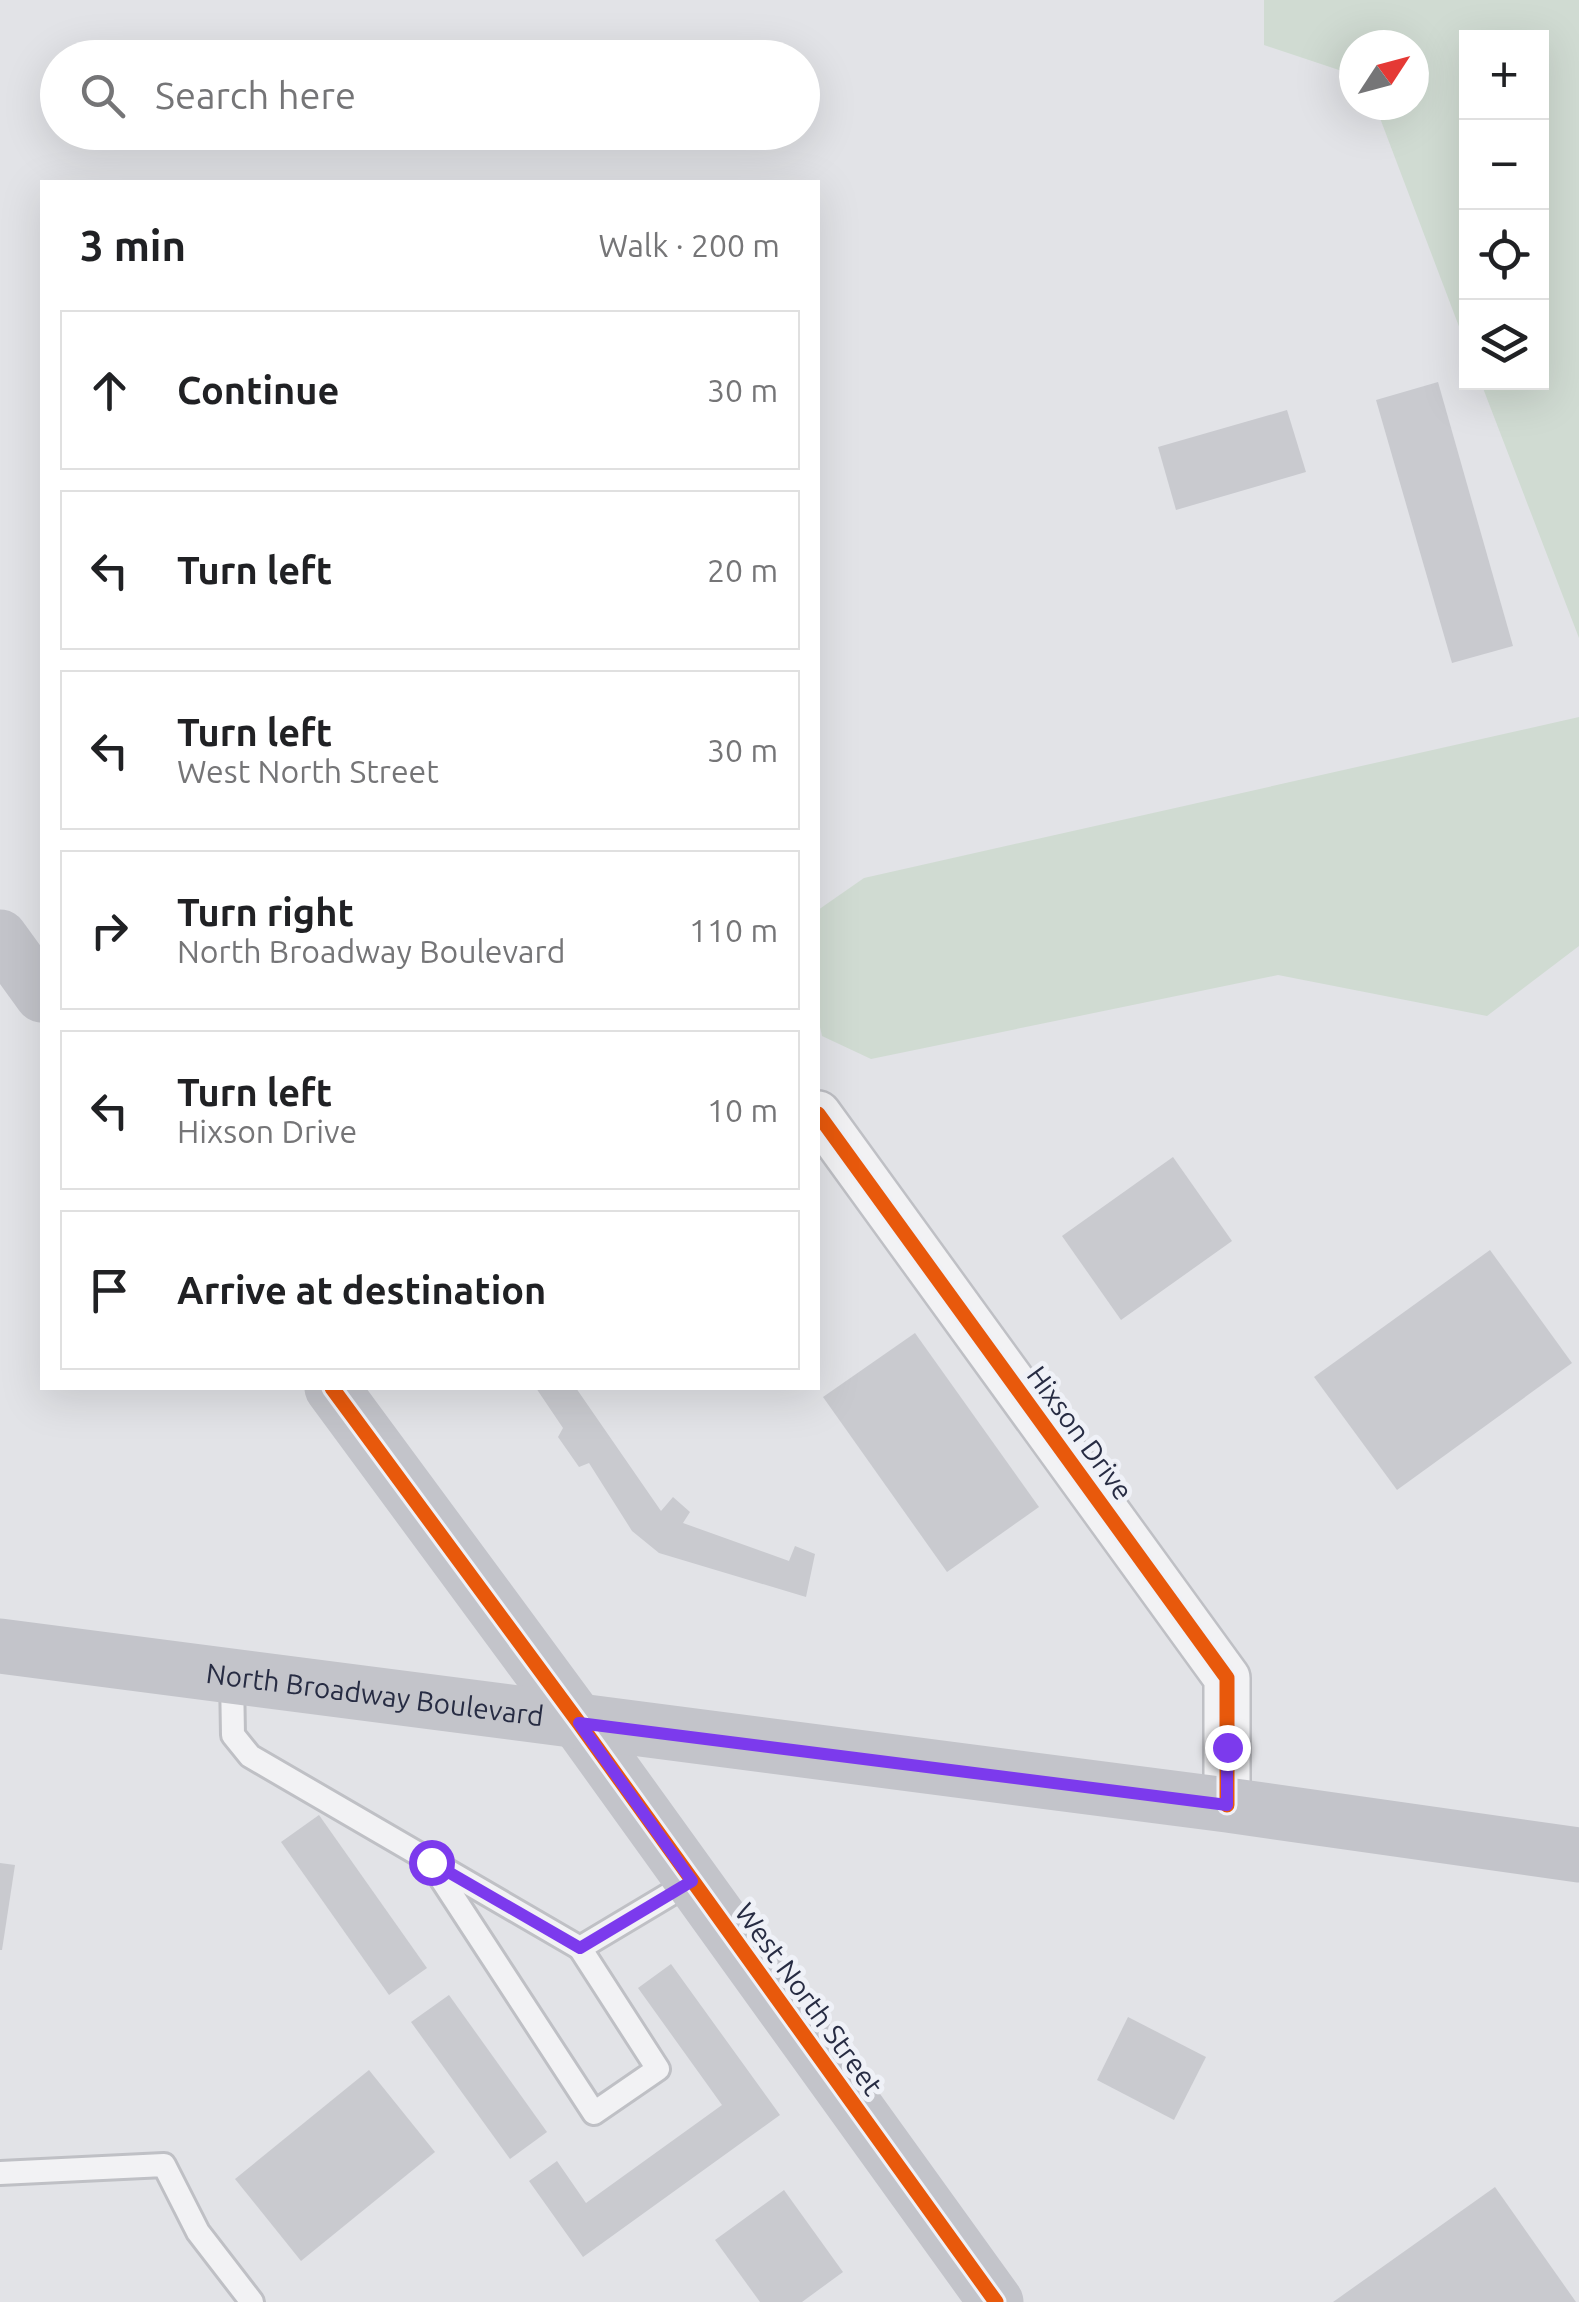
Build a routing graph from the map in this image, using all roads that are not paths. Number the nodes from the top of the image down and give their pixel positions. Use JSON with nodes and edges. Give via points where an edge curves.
{"nodes":[{"id":1,"x":0,"y":938,"type":"edge"},
{"id":2,"x":40,"y":992,"type":"edge"},
{"id":3,"x":820,"y":1117,"type":"edge"},
{"id":4,"x":333,"y":1390,"type":"edge"},
{"id":5,"x":0,"y":1646,"type":"edge"},
{"id":6,"x":232,"y":1677,"type":"junction"},
{"id":7,"x":579,"y":1723,"type":"junction"},
{"id":8,"x":1227,"y":1805,"type":"junction"},
{"id":9,"x":1579,"y":1855,"type":"edge"},
{"id":10,"x":431,"y":1862,"type":"junction"},
{"id":11,"x":692,"y":1881,"type":"junction"},
{"id":12,"x":580,"y":1948,"type":"junction"},
{"id":13,"x":0,"y":2172,"type":"edge"},
{"id":14,"x":252,"y":2302,"type":"edge"},
{"id":15,"x":996,"y":2302,"type":"edge"}],
"edges":[{"from":1,"to":2,"type":"main road"},
{"from":3,"to":8,"type":"street","name":"Hixson Drive","via":[[1227,1678]]},
{"from":4,"to":7,"type":"main road","name":"West North Street"},
{"from":5,"to":6,"type":"main road","name":"North Broadway Boulevard"},
{"from":6,"to":7,"type":"main road","name":"North Broadway Boulevard"},
{"from":6,"to":10,"type":"lane","via":[[233,1735],[250,1756]]},
{"from":7,"to":8,"type":"main road","name":"North Broadway Boulevard"},
{"from":7,"to":11,"type":"main road","name":"West North Street"},
{"from":8,"to":9,"type":"main road","name":"North Broadway Boulevard"},
{"from":10,"to":12,"type":"lane"},
{"from":10,"to":12,"type":"lane","via":[[594,2113],[658,2069]]},
{"from":11,"to":12,"type":"lane"},
{"from":11,"to":15,"type":"main road","name":"West North Street"},
{"from":13,"to":14,"type":"lane","via":[[164,2164],[198,2232]]}]}
